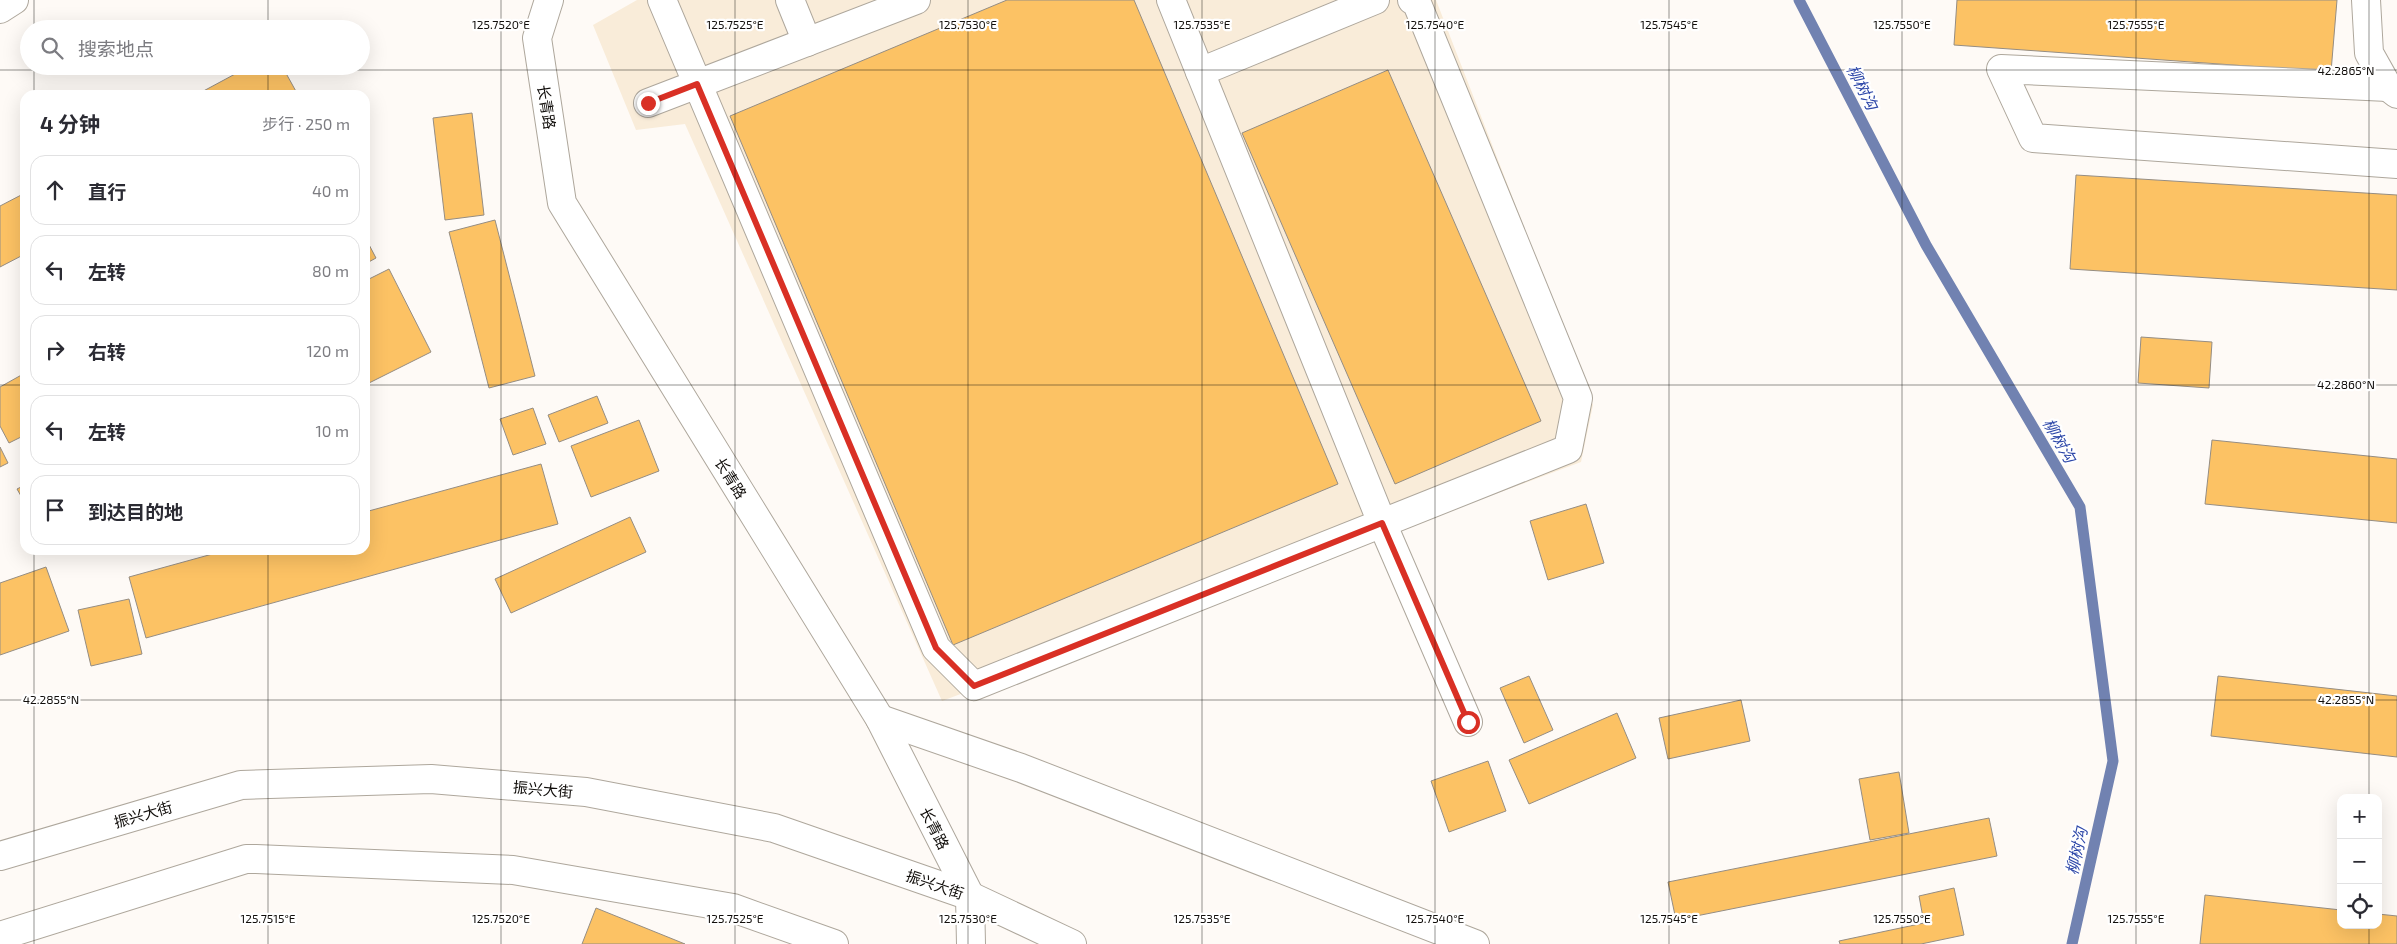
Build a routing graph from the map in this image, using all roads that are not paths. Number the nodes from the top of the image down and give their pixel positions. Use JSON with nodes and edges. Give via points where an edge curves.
{"nodes":[{"id":1,"x":14,"y":0,"type":"edge"},
{"id":2,"x":549,"y":0,"type":"edge"},
{"id":3,"x":662,"y":0,"type":"edge"},
{"id":4,"x":790,"y":0,"type":"edge"},
{"id":5,"x":916,"y":0,"type":"edge"},
{"id":6,"x":1171,"y":0,"type":"edge"},
{"id":7,"x":1375,"y":0,"type":"edge"},
{"id":8,"x":1412,"y":0,"type":"edge"},
{"id":9,"x":2366,"y":0,"type":"edge"},
{"id":10,"x":1330,"y":8,"type":"edge"},
{"id":11,"x":0,"y":9,"type":"edge"},
{"id":12,"x":807,"y":42,"type":"junction"},
{"id":13,"x":1200,"y":72,"type":"junction"},
{"id":14,"x":697,"y":84,"type":"junction"},
{"id":15,"x":2393,"y":91,"type":"edge"},
{"id":16,"x":648,"y":103,"type":"dead end"},
{"id":17,"x":2397,"y":164,"type":"edge"},
{"id":18,"x":1382,"y":523,"type":"junction"},
{"id":19,"x":880,"y":719,"type":"junction"},
{"id":20,"x":1468,"y":722,"type":"dead end"},
{"id":21,"x":0,"y":856,"type":"edge"},
{"id":22,"x":970,"y":896,"type":"junction"},
{"id":23,"x":0,"y":936,"type":"edge"},
{"id":24,"x":834,"y":944,"type":"edge"},
{"id":25,"x":971,"y":944,"type":"edge"},
{"id":26,"x":1072,"y":944,"type":"edge"},
{"id":27,"x":1475,"y":944,"type":"edge"}],
"edges":[{"from":1,"to":11,"type":"street"},
{"from":2,"to":19,"type":"street","name":"长青路","via":[[537,38],[562,203]]},
{"from":3,"to":14,"type":"street"},
{"from":4,"to":12,"type":"street"},
{"from":5,"to":12,"type":"street"},
{"from":6,"to":13,"type":"street"},
{"from":7,"to":10,"type":"street"},
{"from":8,"to":18,"type":"street","via":[[1416,1],[1578,398],[1568,448]]},
{"from":9,"to":15,"type":"street","via":[[2369,53]]},
{"from":10,"to":13,"type":"street"},
{"from":12,"to":14,"type":"street"},
{"from":13,"to":18,"type":"street"},
{"from":14,"to":16,"type":"street"},
{"from":14,"to":18,"type":"street","via":[[936,648],[974,686]]},
{"from":15,"to":17,"type":"street","via":[[2001,69],[2033,138]]},
{"from":18,"to":20,"type":"street"},
{"from":19,"to":22,"type":"street","name":"长青路"},
{"from":19,"to":27,"type":"street","via":[[1030,772]]},
{"from":21,"to":22,"type":"street","name":"振兴大街","via":[[241,785],[431,779],[586,792],[774,828]]},
{"from":22,"to":25,"type":"street","name":"长青路"},
{"from":22,"to":26,"type":"street","name":"振兴大街"},
{"from":23,"to":24,"type":"street","via":[[246,859],[256,859],[513,870],[733,908]]}]}
